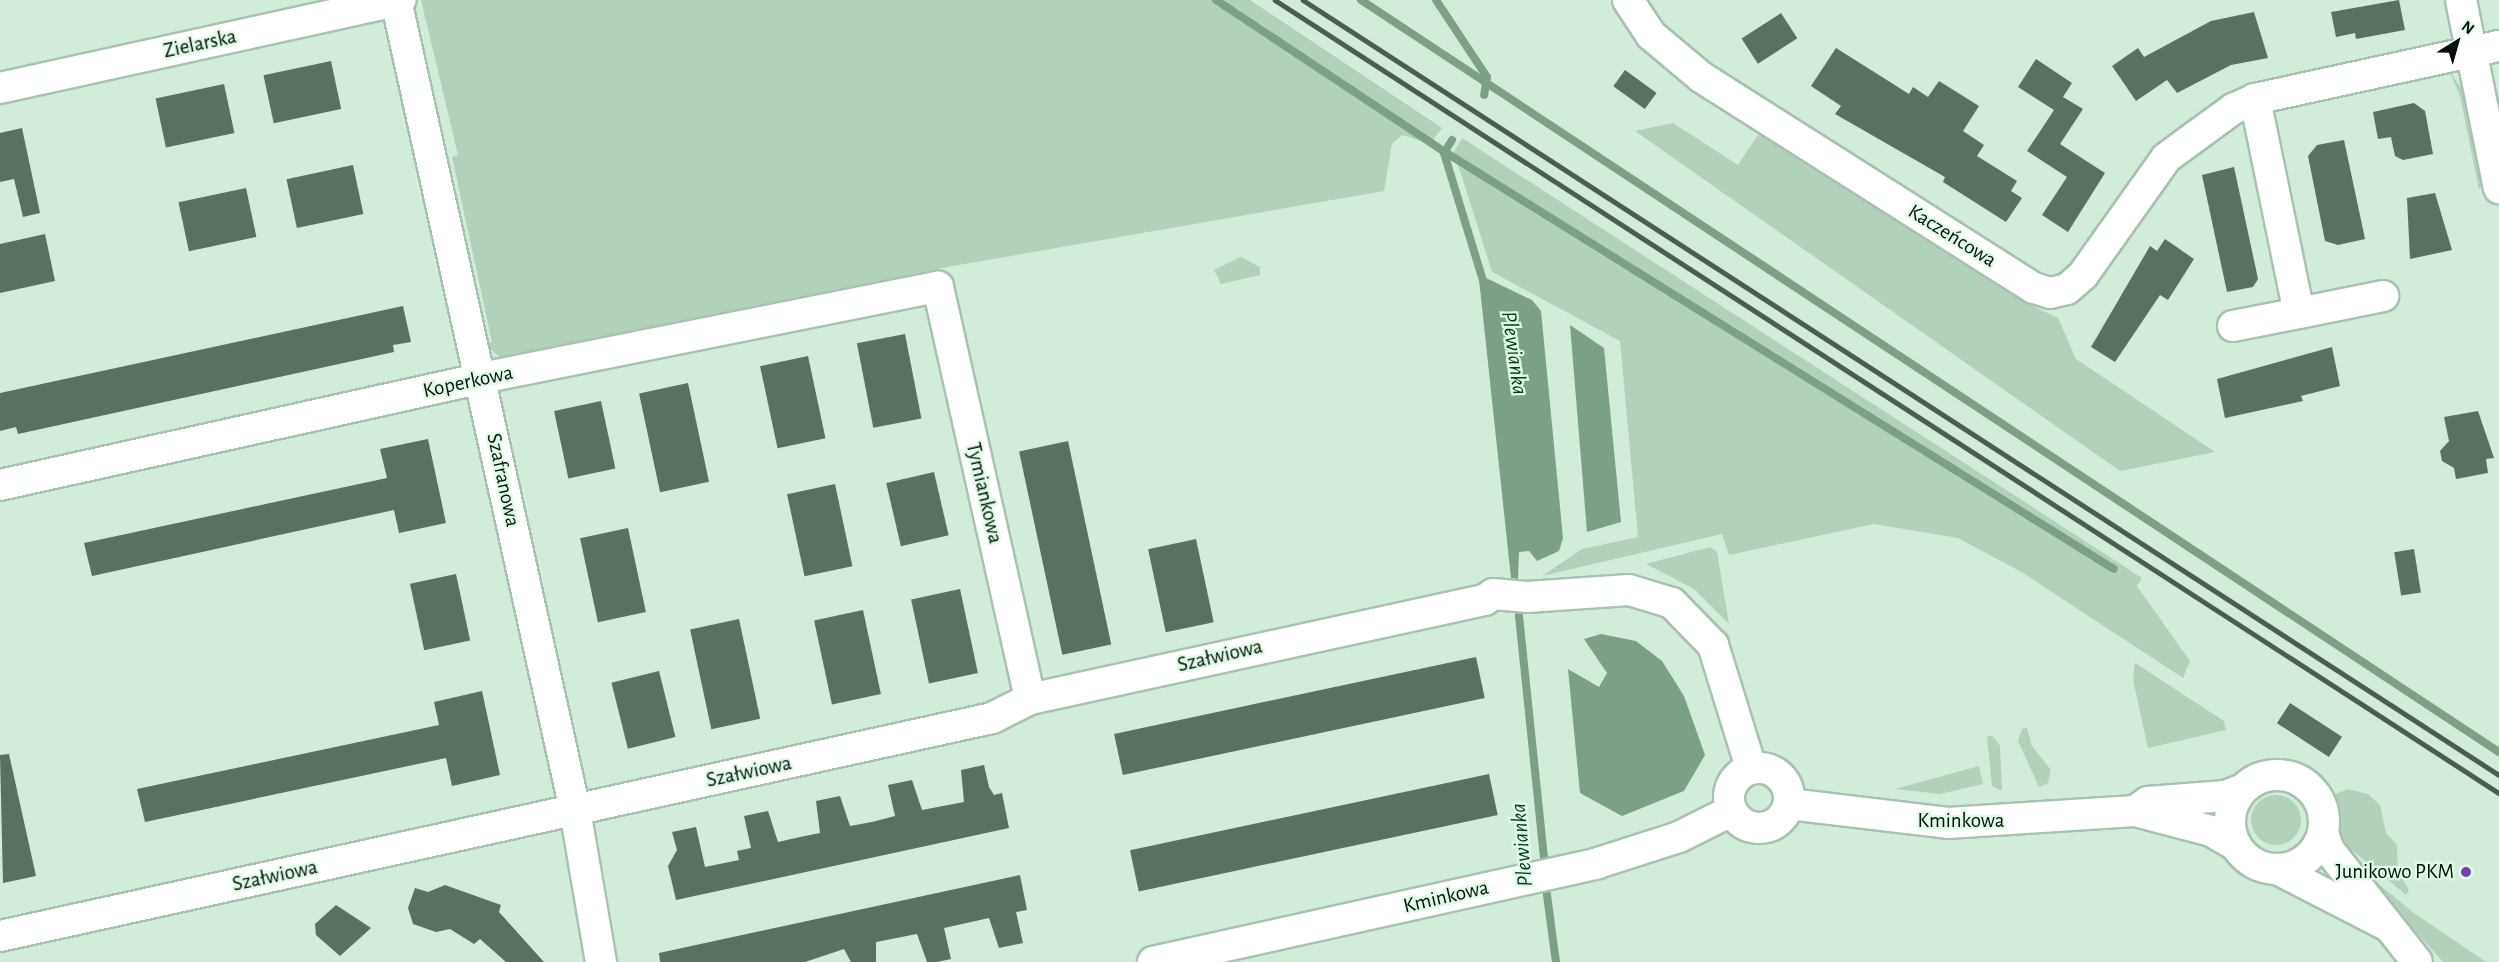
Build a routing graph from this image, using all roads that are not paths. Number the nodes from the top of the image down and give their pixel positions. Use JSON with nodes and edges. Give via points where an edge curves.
{"nodes":[{"id":1,"x":398,"y":0,"type":"edge"},
{"id":2,"x":1628,"y":0,"type":"edge"},
{"id":3,"x":2461,"y":0,"type":"edge"},
{"id":4,"x":2485,"y":49,"type":"edge"},
{"id":5,"x":0,"y":88,"type":"edge"},
{"id":6,"x":2255,"y":99,"type":"junction"},
{"id":7,"x":2499,"y":188,"type":"edge"},
{"id":8,"x":938,"y":287,"type":"joint"},
{"id":9,"x":2383,"y":296,"type":"dead end"},
{"id":10,"x":2299,"y":313,"type":"junction"},
{"id":11,"x":2233,"y":326,"type":"dead end"},
{"id":12,"x":481,"y":378,"type":"junction"},
{"id":13,"x":0,"y":485,"type":"edge"},
{"id":14,"x":1030,"y":699,"type":"junction"},
{"id":15,"x":1751,"y":768,"type":"junction"},
{"id":16,"x":2241,"y":790,"type":"junction"},
{"id":17,"x":1788,"y":804,"type":"junction"},
{"id":18,"x":575,"y":810,"type":"junction"},
{"id":19,"x":1731,"y":811,"type":"junction"},
{"id":20,"x":2135,"y":811,"type":"junction"},
{"id":21,"x":2323,"y":833,"type":"junction"},
{"id":22,"x":2235,"y":845,"type":"junction"},
{"id":23,"x":2277,"y":869,"type":"junction"},
{"id":24,"x":2386,"y":925,"type":"junction"},
{"id":25,"x":0,"y":936,"type":"edge"},
{"id":26,"x":602,"y":962,"type":"edge"},
{"id":27,"x":1153,"y":962,"type":"edge"},
{"id":28,"x":2417,"y":962,"type":"edge"}],
"edges":[{"from":1,"to":5,"type":"street","name":"Zielarska"},
{"from":1,"to":12,"type":"street","name":"Szafranowa"},
{"from":2,"to":6,"type":"street","name":"Kaczeńcowa","via":[[1651,35],[1701,77],[2034,288],[2050,293],[2067,289],[2083,275],[2166,158],[2212,121]]},
{"from":3,"to":4,"type":"street"},
{"from":4,"to":6,"type":"street","name":"Kaczeńcowa"},
{"from":4,"to":7,"type":"street"},
{"from":6,"to":10,"type":"street"},
{"from":8,"to":12,"type":"street","name":"Koperkowa"},
{"from":8,"to":14,"type":"street","name":"Tymiankowa"},
{"from":9,"to":10,"type":"street"},
{"from":10,"to":11,"type":"street"},
{"from":12,"to":13,"type":"street","name":"Koperkowa"},
{"from":12,"to":18,"type":"street","name":"Szafranowa"},
{"from":14,"to":15,"type":"street","name":"Szałwiowa","via":[[1485,600],[1493,594],[1527,597],[1629,590],[1671,603],[1713,645]]},
{"from":14,"to":18,"type":"street","name":"Szałwiowa","via":[[992,718]]},
{"from":15,"to":17,"type":"street","via":[[1779,776]]},
{"from":15,"to":19,"type":"street","via":[[1733,780]]},
{"from":16,"to":20,"type":"street","via":[[2214,798],[2148,802]]},
{"from":16,"to":21,"type":"street","via":[[2271,774],[2303,782],[2319,799]]},
{"from":16,"to":22,"type":"street","via":[[2229,820]]},
{"from":17,"to":19,"type":"street","via":[[1774,824],[1758,828],[1742,823]]},
{"from":17,"to":20,"type":"street","name":"Kminkowa","via":[[1948,823]]},
{"from":18,"to":25,"type":"street","name":"Szałwiowa"},
{"from":18,"to":26,"type":"street","name":"Szafranowa"},
{"from":19,"to":27,"type":"street","name":"Kminkowa","via":[[1679,837],[1598,863]]},
{"from":20,"to":22,"type":"street","via":[[2211,831]]},
{"from":21,"to":23,"type":"street","via":[[2302,862]]},
{"from":21,"to":24,"type":"street","via":[[2329,850],[2367,892]]},
{"from":22,"to":23,"type":"street","via":[[2253,863]]},
{"from":23,"to":24,"type":"street"},
{"from":24,"to":28,"type":"street"}]}
